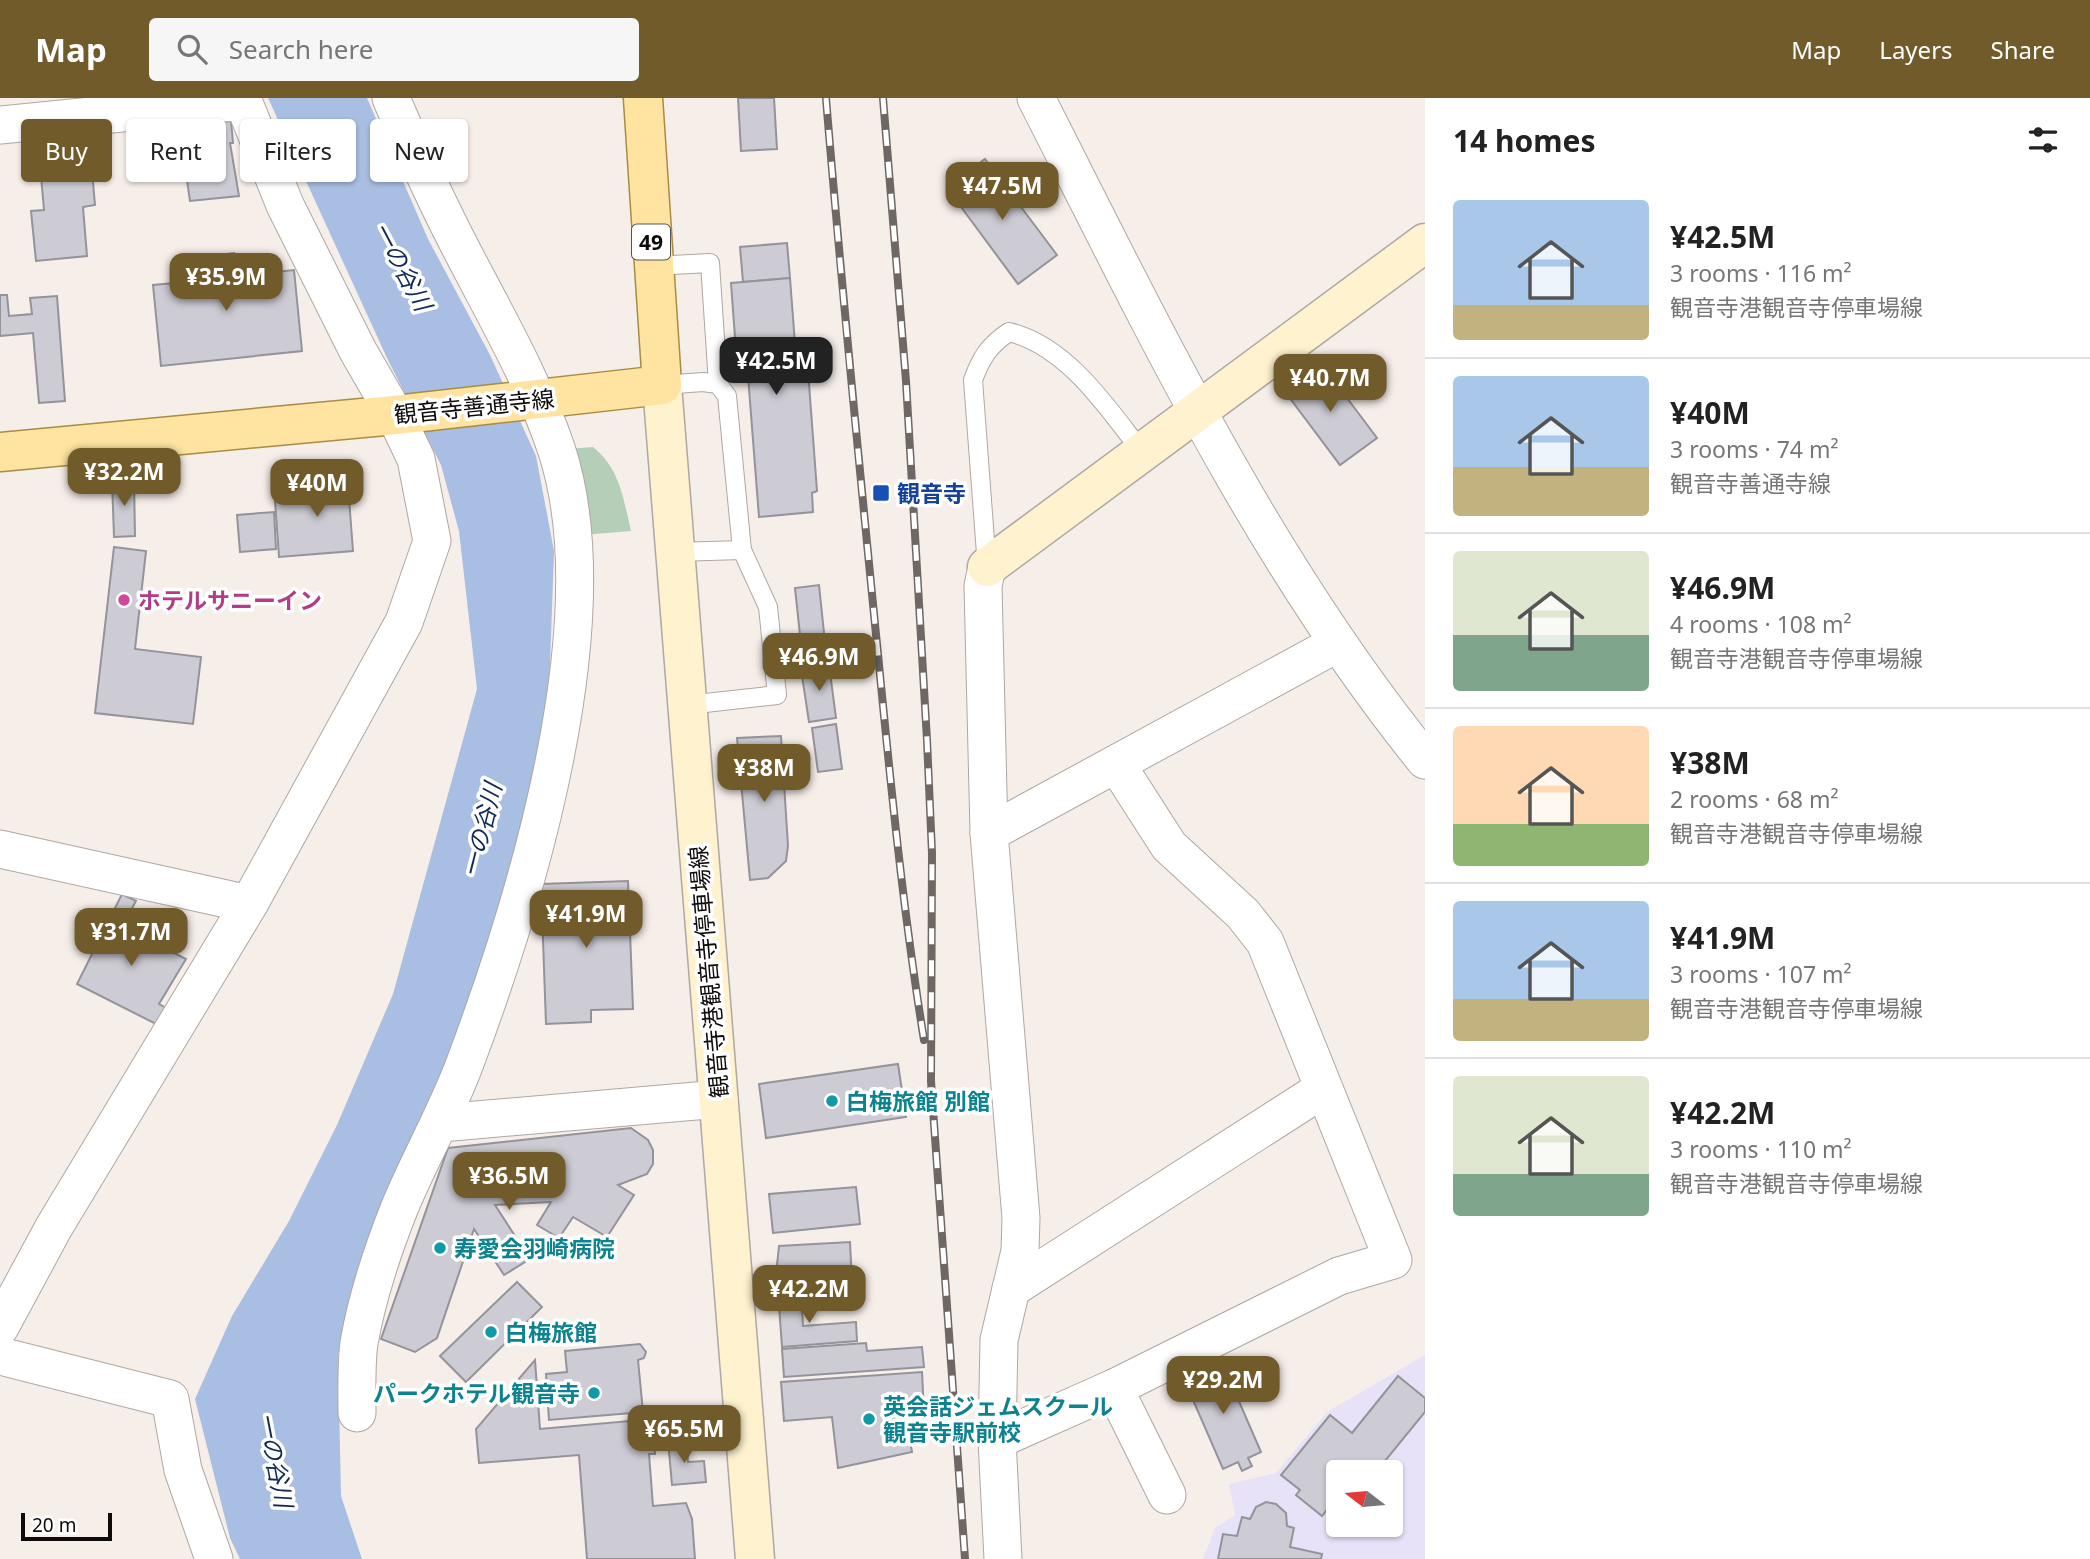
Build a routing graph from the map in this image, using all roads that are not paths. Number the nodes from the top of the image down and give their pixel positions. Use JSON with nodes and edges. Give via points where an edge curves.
{"nodes":[{"id":1,"x":391,"y":98,"type":"edge"},
{"id":2,"x":643,"y":98,"type":"edge"},
{"id":3,"x":1036,"y":98,"type":"edge"},
{"id":4,"x":243,"y":100,"type":"edge"},
{"id":5,"x":41,"y":110,"type":"edge"},
{"id":6,"x":0,"y":125,"type":"edge"},
{"id":7,"x":1425,"y":243,"type":"edge"},
{"id":8,"x":653,"y":266,"type":"junction"},
{"id":9,"x":718,"y":384,"type":"junction"},
{"id":10,"x":662,"y":385,"type":"junction"},
{"id":11,"x":535,"y":400,"type":"junction"},
{"id":12,"x":1198,"y":411,"type":"junction"},
{"id":13,"x":395,"y":415,"type":"junction"},
{"id":14,"x":0,"y":452,"type":"edge"},
{"id":15,"x":1142,"y":452,"type":"junction"},
{"id":16,"x":741,"y":550,"type":"junction"},
{"id":17,"x":675,"y":552,"type":"junction"},
{"id":18,"x":987,"y":567,"type":"junction"},
{"id":19,"x":1336,"y":644,"type":"junction"},
{"id":20,"x":687,"y":705,"type":"junction"},
{"id":21,"x":1425,"y":760,"type":"edge"},
{"id":22,"x":1117,"y":765,"type":"junction"},
{"id":23,"x":989,"y":832,"type":"junction"},
{"id":24,"x":0,"y":849,"type":"edge"},
{"id":25,"x":249,"y":904,"type":"junction"},
{"id":26,"x":1323,"y":1089,"type":"junction"},
{"id":27,"x":719,"y":1099,"type":"junction"},
{"id":28,"x":441,"y":1123,"type":"junction"},
{"id":29,"x":1011,"y":1289,"type":"junction"},
{"id":30,"x":0,"y":1326,"type":"edge"},
{"id":31,"x":0,"y":1356,"type":"edge"},
{"id":32,"x":1114,"y":1388,"type":"junction"},
{"id":33,"x":357,"y":1413,"type":"dead end"},
{"id":34,"x":997,"y":1440,"type":"junction"},
{"id":35,"x":1167,"y":1495,"type":"dead end"},
{"id":36,"x":214,"y":1559,"type":"edge"},
{"id":37,"x":755,"y":1559,"type":"edge"},
{"id":38,"x":1003,"y":1559,"type":"edge"}],
"edges":[{"from":1,"to":11,"type":"street","via":[[456,239],[506,329]]},
{"from":2,"to":8,"type":"main road","number":"49"},
{"from":3,"to":12,"type":"street"},
{"from":4,"to":5,"type":"street"},
{"from":4,"to":13,"type":"street","via":[[285,205]]},
{"from":5,"to":6,"type":"street"},
{"from":7,"to":12,"type":"main road"},
{"from":8,"to":9,"type":"lane","via":[[710,263]]},
{"from":8,"to":10,"type":"main road","number":"49"},
{"from":9,"to":10,"type":"lane"},
{"from":9,"to":16,"type":"lane","via":[[727,396]]},
{"from":10,"to":11,"type":"main road","name":"観音寺善通寺線"},
{"from":10,"to":17,"type":"main road","name":"観音寺港観音寺停車場線"},
{"from":11,"to":13,"type":"main road","name":"観音寺善通寺線"},
{"from":11,"to":28,"type":"street","via":[[557,453],[574,535],[573,614],[563,706],[548,788],[510,929]]},
{"from":12,"to":15,"type":"main road"},
{"from":12,"to":19,"type":"street"},
{"from":13,"to":14,"type":"main road","name":"観音寺善通寺線"},
{"from":13,"to":25,"type":"street","via":[[416,459],[432,541],[404,622]]},
{"from":15,"to":18,"type":"main road"},
{"from":15,"to":18,"type":"lane","via":[[1062,358],[1029,336],[1009,332],[998,339],[982,355],[974,380]]},
{"from":16,"to":17,"type":"lane"},
{"from":16,"to":20,"type":"lane","via":[[768,607],[777,695]]},
{"from":17,"to":20,"type":"main road","name":"観音寺港観音寺停車場線"},
{"from":18,"to":23,"type":"street","via":[[983,586]]},
{"from":19,"to":21,"type":"street"},
{"from":19,"to":22,"type":"street"},
{"from":20,"to":27,"type":"main road","name":"観音寺港観音寺停車場線"},
{"from":22,"to":23,"type":"street"},
{"from":22,"to":26,"type":"street","via":[[1169,846],[1243,914],[1265,942]]},
{"from":23,"to":29,"type":"street","via":[[1021,1217],[1020,1251]]},
{"from":24,"to":25,"type":"street"},
{"from":25,"to":30,"type":"street","via":[[54,1227]]},
{"from":26,"to":29,"type":"street"},
{"from":26,"to":32,"type":"street","via":[[1393,1261],[1339,1276]]},
{"from":27,"to":28,"type":"street"},
{"from":27,"to":37,"type":"main road","name":"観音寺港観音寺停車場線"},
{"from":28,"to":33,"type":"street","via":[[400,1206],[379,1263],[359,1345]]},
{"from":29,"to":34,"type":"street","via":[[999,1340]]},
{"from":31,"to":36,"type":"street","via":[[170,1399],[183,1470]]},
{"from":32,"to":34,"type":"street"},
{"from":32,"to":35,"type":"street"},
{"from":34,"to":38,"type":"street"}]}
